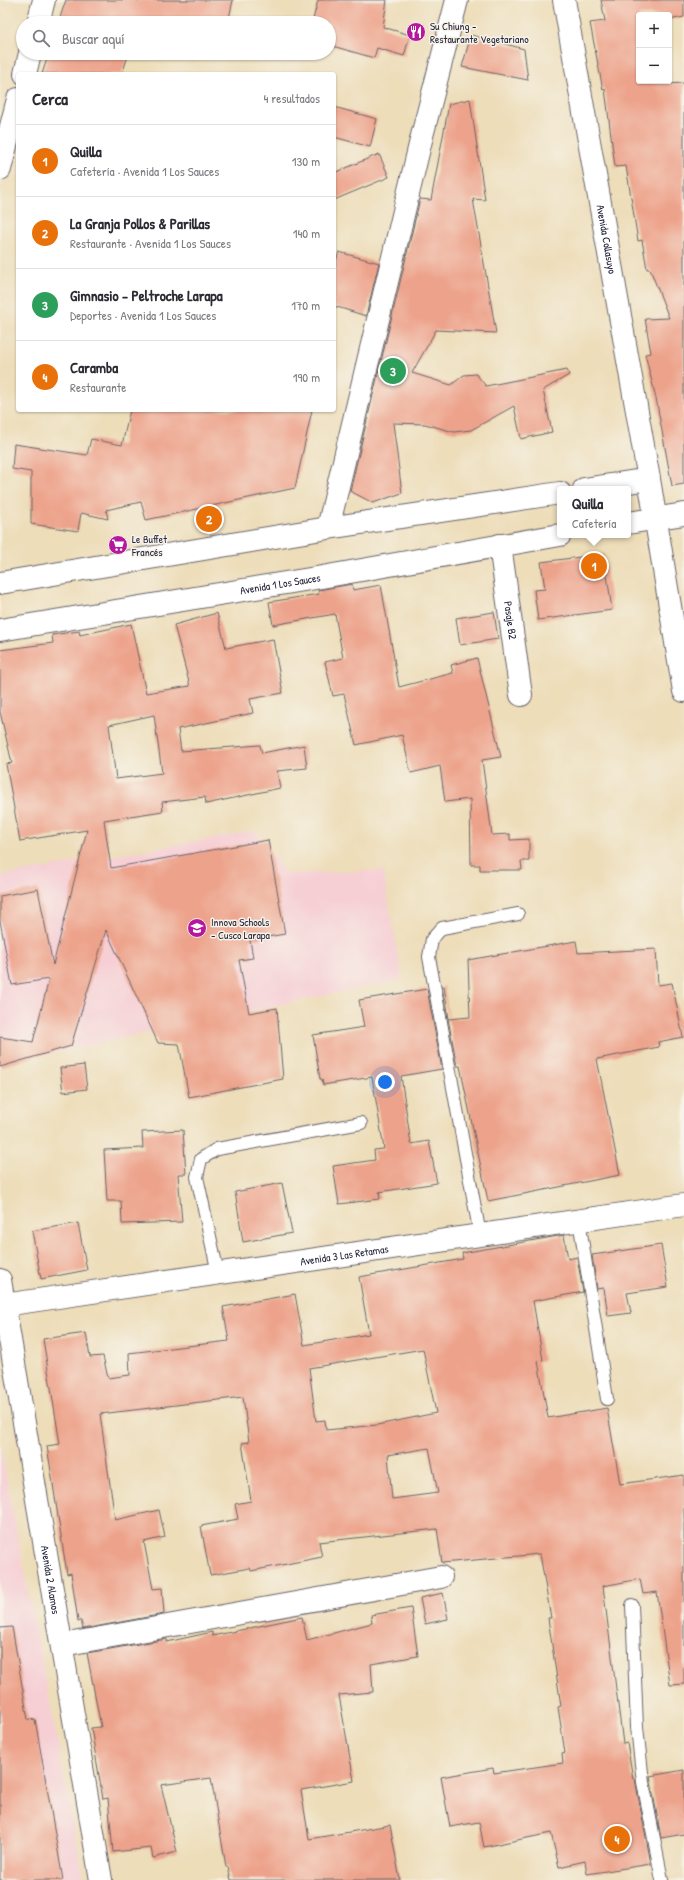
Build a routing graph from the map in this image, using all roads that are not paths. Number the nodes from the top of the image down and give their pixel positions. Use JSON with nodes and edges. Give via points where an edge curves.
{"nodes":[{"id":1,"x":44,"y":0,"type":"edge"},
{"id":2,"x":457,"y":0,"type":"edge"},
{"id":3,"x":564,"y":0,"type":"edge"},
{"id":4,"x":40,"y":16,"type":"edge"},
{"id":5,"x":28,"y":60,"type":"edge"},
{"id":6,"x":25,"y":72,"type":"edge"},
{"id":7,"x":16,"y":107,"type":"edge"},
{"id":8,"x":0,"y":169,"type":"edge"},
{"id":9,"x":649,"y":479,"type":"junction"},
{"id":10,"x":604,"y":486,"type":"edge"},
{"id":11,"x":557,"y":493,"type":"edge"},
{"id":12,"x":684,"y":514,"type":"edge"},
{"id":13,"x":656,"y":518,"type":"junction"},
{"id":14,"x":631,"y":522,"type":"edge"},
{"id":15,"x":328,"y":528,"type":"junction"},
{"id":16,"x":557,"y":536,"type":"edge"},
{"id":17,"x":500,"y":546,"type":"junction"},
{"id":18,"x":0,"y":583,"type":"edge"},
{"id":19,"x":0,"y":630,"type":"edge"},
{"id":20,"x":684,"y":691,"type":"edge"},
{"id":21,"x":520,"y":695,"type":"dead end"},
{"id":22,"x":518,"y":914,"type":"dead end"},
{"id":23,"x":360,"y":1123,"type":"dead end"},
{"id":24,"x":684,"y":1205,"type":"edge"},
{"id":25,"x":579,"y":1220,"type":"junction"},
{"id":26,"x":480,"y":1234,"type":"junction"},
{"id":27,"x":218,"y":1272,"type":"junction"},
{"id":28,"x":0,"y":1280,"type":"edge"},
{"id":29,"x":4,"y":1305,"type":"junction"},
{"id":30,"x":5,"y":1347,"type":"edge"},
{"id":31,"x":607,"y":1399,"type":"dead end"},
{"id":32,"x":441,"y":1577,"type":"dead end"},
{"id":33,"x":632,"y":1605,"type":"dead end"},
{"id":34,"x":62,"y":1645,"type":"junction"},
{"id":35,"x":100,"y":1880,"type":"edge"},
{"id":36,"x":662,"y":1880,"type":"edge"}],
"edges":[{"from":1,"to":4,"type":"street"},
{"from":2,"to":15,"type":"street"},
{"from":3,"to":9,"type":"street","name":"Avenida Collasuyo"},
{"from":5,"to":6,"type":"street"},
{"from":7,"to":8,"type":"street"},
{"from":9,"to":10,"type":"street"},
{"from":9,"to":13,"type":"street","name":"Avenida Collasuyo"},
{"from":11,"to":15,"type":"street"},
{"from":12,"to":13,"type":"street"},
{"from":13,"to":14,"type":"street"},
{"from":13,"to":20,"type":"street"},
{"from":15,"to":18,"type":"street"},
{"from":16,"to":17,"type":"street","name":"Avenida 1 Los Sauces"},
{"from":17,"to":19,"type":"street","name":"Avenida 1 Los Sauces"},
{"from":17,"to":21,"type":"street","name":"Pasaje B2"},
{"from":22,"to":26,"type":"lane","via":[[442,928],[432,939],[429,957]]},
{"from":23,"to":27,"type":"lane","via":[[217,1149],[201,1160],[197,1177]]},
{"from":24,"to":25,"type":"street","name":"Avenida 3 Las Retamas"},
{"from":25,"to":26,"type":"street","name":"Avenida 3 Las Retamas"},
{"from":25,"to":31,"type":"lane"},
{"from":26,"to":27,"type":"street","name":"Avenida 3 Las Retamas"},
{"from":27,"to":29,"type":"street","name":"Avenida 3 Las Retamas"},
{"from":28,"to":29,"type":"street","name":"Avenida 2 Alamos"},
{"from":29,"to":30,"type":"street","name":"Avenida 2 Alamos"},
{"from":30,"to":34,"type":"street","name":"Avenida 2 Alamos"},
{"from":32,"to":34,"type":"street"},
{"from":33,"to":36,"type":"lane","via":[[637,1727],[643,1782]]},
{"from":34,"to":35,"type":"street","name":"Avenida 2 Alamos"}]}
